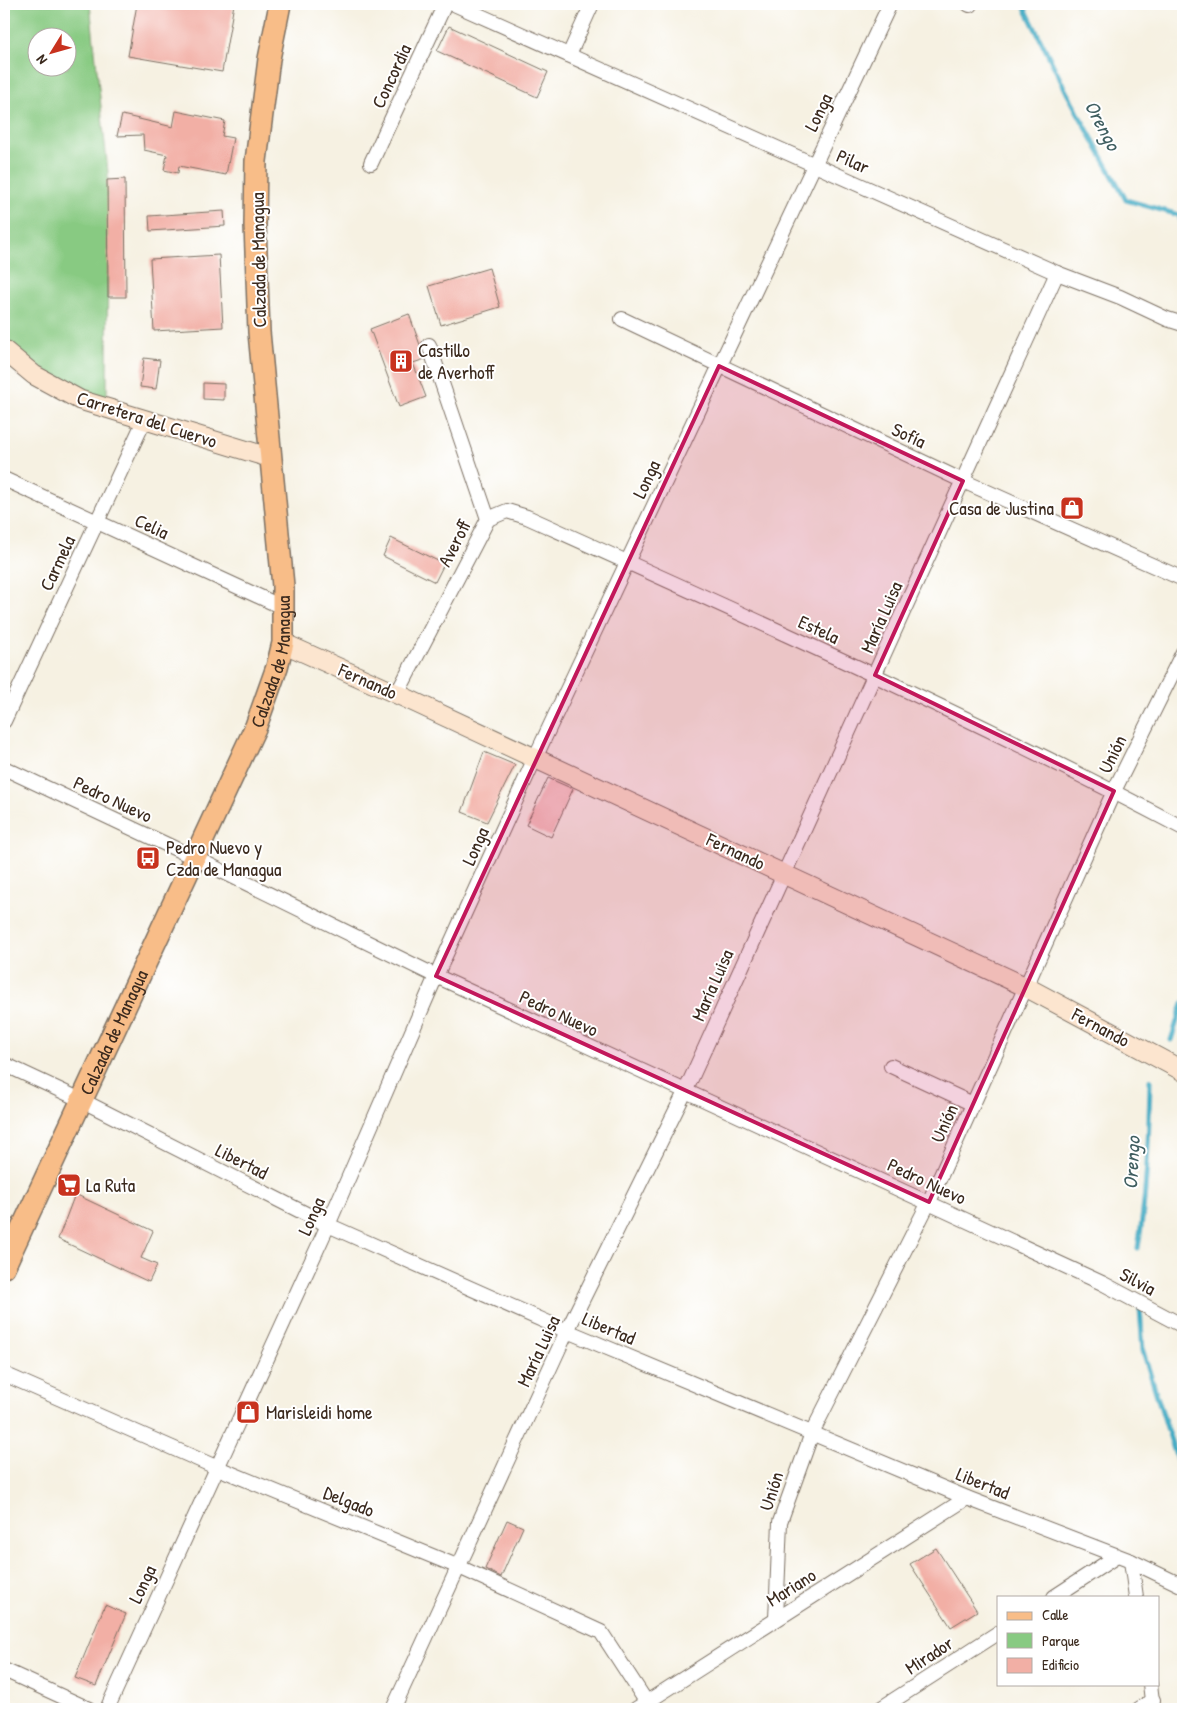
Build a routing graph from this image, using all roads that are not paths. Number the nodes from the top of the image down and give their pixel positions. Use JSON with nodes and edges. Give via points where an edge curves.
{"nodes":[{"id":1,"x":280,"y":4,"type":"edge"},
{"id":2,"x":445,"y":4,"type":"edge"},
{"id":3,"x":454,"y":4,"type":"edge"},
{"id":4,"x":592,"y":4,"type":"edge"},
{"id":5,"x":890,"y":4,"type":"edge"},
{"id":6,"x":569,"y":55,"type":"junction"},
{"id":7,"x":371,"y":164,"type":"dead end"},
{"id":8,"x":814,"y":164,"type":"junction"},
{"id":9,"x":1057,"y":273,"type":"junction"},
{"id":10,"x":622,"y":319,"type":"dead end"},
{"id":11,"x":1183,"y":324,"type":"edge"},
{"id":12,"x":429,"y":345,"type":"dead end"},
{"id":13,"x":4,"y":350,"type":"edge"},
{"id":14,"x":719,"y":366,"type":"junction"},
{"id":15,"x":144,"y":421,"type":"junction"},
{"id":16,"x":271,"y":458,"type":"junction"},
{"id":17,"x":4,"y":479,"type":"edge"},
{"id":18,"x":963,"y":481,"type":"junction"},
{"id":19,"x":488,"y":519,"type":"junction"},
{"id":20,"x":97,"y":520,"type":"junction"},
{"id":21,"x":628,"y":562,"type":"junction"},
{"id":22,"x":1183,"y":579,"type":"edge"},
{"id":23,"x":284,"y":608,"type":"junction"},
{"id":24,"x":283,"y":643,"type":"junction"},
{"id":25,"x":1183,"y":652,"type":"edge"},
{"id":26,"x":875,"y":675,"type":"junction"},
{"id":27,"x":397,"y":694,"type":"junction"},
{"id":28,"x":4,"y":721,"type":"edge"},
{"id":29,"x":535,"y":758,"type":"junction"},
{"id":30,"x":4,"y":768,"type":"edge"},
{"id":31,"x":1114,"y":791,"type":"junction"},
{"id":32,"x":1183,"y":828,"type":"edge"},
{"id":33,"x":193,"y":857,"type":"junction"},
{"id":34,"x":784,"y":873,"type":"junction"},
{"id":35,"x":436,"y":976,"type":"junction"},
{"id":36,"x":1026,"y":987,"type":"junction"},
{"id":37,"x":4,"y":1064,"type":"edge"},
{"id":38,"x":891,"y":1066,"type":"dead end"},
{"id":39,"x":1183,"y":1071,"type":"edge"},
{"id":40,"x":684,"y":1092,"type":"junction"},
{"id":41,"x":81,"y":1100,"type":"junction"},
{"id":42,"x":973,"y":1104,"type":"junction"},
{"id":43,"x":929,"y":1202,"type":"junction"},
{"id":44,"x":328,"y":1225,"type":"junction"},
{"id":45,"x":4,"y":1267,"type":"edge"},
{"id":46,"x":1102,"y":1283,"type":"joint"},
{"id":47,"x":1183,"y":1326,"type":"edge"},
{"id":48,"x":567,"y":1331,"type":"junction"},
{"id":49,"x":4,"y":1374,"type":"edge"},
{"id":50,"x":812,"y":1433,"type":"junction"},
{"id":51,"x":218,"y":1468,"type":"junction"},
{"id":52,"x":968,"y":1498,"type":"junction"},
{"id":53,"x":1117,"y":1556,"type":"junction"},
{"id":54,"x":1131,"y":1561,"type":"junction"},
{"id":55,"x":459,"y":1567,"type":"junction"},
{"id":56,"x":1183,"y":1586,"type":"edge"},
{"id":57,"x":1056,"y":1596,"type":"edge"},
{"id":58,"x":1136,"y":1596,"type":"edge"},
{"id":59,"x":776,"y":1619,"type":"junction"},
{"id":60,"x":997,"y":1634,"type":"edge"},
{"id":61,"x":4,"y":1670,"type":"edge"},
{"id":62,"x":1150,"y":1686,"type":"edge"},
{"id":63,"x":1153,"y":1705,"type":"edge"},
{"id":64,"x":644,"y":1707,"type":"edge"},
{"id":65,"x":89,"y":1709,"type":"edge"},
{"id":66,"x":107,"y":1709,"type":"edge"},
{"id":67,"x":393,"y":1709,"type":"edge"},
{"id":68,"x":880,"y":1709,"type":"edge"},
{"id":69,"x":1139,"y":1709,"type":"edge"}],
"edges":[{"from":1,"to":16,"type":"main road","name":"Calzada de Managua","via":[[269,59],[256,161],[259,332]]},
{"from":2,"to":7,"type":"street","name":"Concordia"},
{"from":3,"to":6,"type":"street","name":"Pilar"},
{"from":4,"to":6,"type":"street"},
{"from":5,"to":8,"type":"street","name":"Longa"},
{"from":6,"to":8,"type":"street","name":"Pilar"},
{"from":8,"to":9,"type":"street","name":"Pilar"},
{"from":8,"to":14,"type":"street","name":"Longa"},
{"from":9,"to":11,"type":"street","name":"Pilar"},
{"from":9,"to":18,"type":"street","name":"María Luisa"},
{"from":10,"to":14,"type":"street","name":"Sofía"},
{"from":12,"to":19,"type":"street","name":"Averoff"},
{"from":13,"to":15,"type":"street","name":"Carretera del Cuervo","via":[[34,375],[80,400]]},
{"from":14,"to":18,"type":"street","name":"Sofía"},
{"from":14,"to":21,"type":"street","name":"Longa"},
{"from":15,"to":16,"type":"street","name":"Carretera del Cuervo"},
{"from":15,"to":20,"type":"street","name":"Carmela"},
{"from":16,"to":23,"type":"main road","name":"Calzada de Managua"},
{"from":17,"to":20,"type":"street","name":"Celia"},
{"from":18,"to":22,"type":"street","name":"Sofía"},
{"from":18,"to":26,"type":"street","name":"María Luisa"},
{"from":19,"to":21,"type":"street","name":"Estela","via":[[507,511],[527,517]]},
{"from":19,"to":27,"type":"street","name":"Averoff"},
{"from":20,"to":23,"type":"street","name":"Celia"},
{"from":20,"to":28,"type":"street","name":"Carmela"},
{"from":21,"to":26,"type":"street","name":"Estela"},
{"from":21,"to":29,"type":"street","name":"Longa"},
{"from":23,"to":24,"type":"main road","name":"Calzada de Managua"},
{"from":24,"to":27,"type":"street","name":"Fernando"},
{"from":24,"to":33,"type":"main road","name":"Calzada de Managua","via":[[256,726]]},
{"from":25,"to":31,"type":"street","name":"Unión"},
{"from":26,"to":31,"type":"street","name":"Estela"},
{"from":26,"to":34,"type":"street","name":"María Luisa"},
{"from":27,"to":29,"type":"street","name":"Fernando"},
{"from":29,"to":34,"type":"street","name":"Fernando"},
{"from":29,"to":35,"type":"street","name":"Longa"},
{"from":30,"to":33,"type":"street","name":"Pedro Nuevo"},
{"from":31,"to":32,"type":"street","name":"Estela"},
{"from":31,"to":36,"type":"street","name":"Unión"},
{"from":33,"to":35,"type":"street","name":"Pedro Nuevo"},
{"from":33,"to":41,"type":"main road","name":"Calzada de Managua"},
{"from":34,"to":36,"type":"street","name":"Fernando"},
{"from":34,"to":40,"type":"street","name":"María Luisa"},
{"from":35,"to":40,"type":"street","name":"Pedro Nuevo"},
{"from":35,"to":44,"type":"street","name":"Longa"},
{"from":36,"to":39,"type":"street","name":"Fernando"},
{"from":36,"to":42,"type":"street","name":"Unión"},
{"from":37,"to":41,"type":"street","name":"Libertad"},
{"from":38,"to":42,"type":"street"},
{"from":40,"to":43,"type":"street","name":"Pedro Nuevo"},
{"from":40,"to":48,"type":"street","name":"María Luisa"},
{"from":41,"to":44,"type":"street","name":"Libertad"},
{"from":41,"to":45,"type":"main road","name":"Calzada de Managua"},
{"from":42,"to":43,"type":"street","name":"Unión"},
{"from":43,"to":46,"type":"street","name":"Pedro Nuevo"},
{"from":43,"to":50,"type":"street","name":"Unión"},
{"from":44,"to":48,"type":"street","name":"Libertad"},
{"from":44,"to":51,"type":"street","name":"Longa"},
{"from":46,"to":47,"type":"street","name":"Silvia"},
{"from":48,"to":50,"type":"street","name":"Libertad"},
{"from":48,"to":55,"type":"street","name":"María Luisa"},
{"from":49,"to":51,"type":"street","name":"Delgado"},
{"from":50,"to":52,"type":"street","name":"Libertad"},
{"from":50,"to":59,"type":"street","name":"Unión","via":[[780,1522]]},
{"from":51,"to":55,"type":"street","name":"Delgado"},
{"from":51,"to":66,"type":"street","name":"Longa"},
{"from":52,"to":53,"type":"street","name":"Libertad"},
{"from":52,"to":59,"type":"street","name":"Mariano"},
{"from":53,"to":54,"type":"street","name":"Libertad"},
{"from":53,"to":57,"type":"street"},
{"from":54,"to":56,"type":"street","name":"Libertad"},
{"from":54,"to":58,"type":"street"},
{"from":55,"to":64,"type":"street","name":"Delgado","via":[[601,1632]]},
{"from":55,"to":67,"type":"street","name":"María Luisa"},
{"from":59,"to":64,"type":"street","name":"Mariano"},
{"from":60,"to":68,"type":"street","name":"Mirador"},
{"from":61,"to":65,"type":"street"},
{"from":62,"to":63,"type":"street"},
{"from":63,"to":69,"type":"street"}]}
